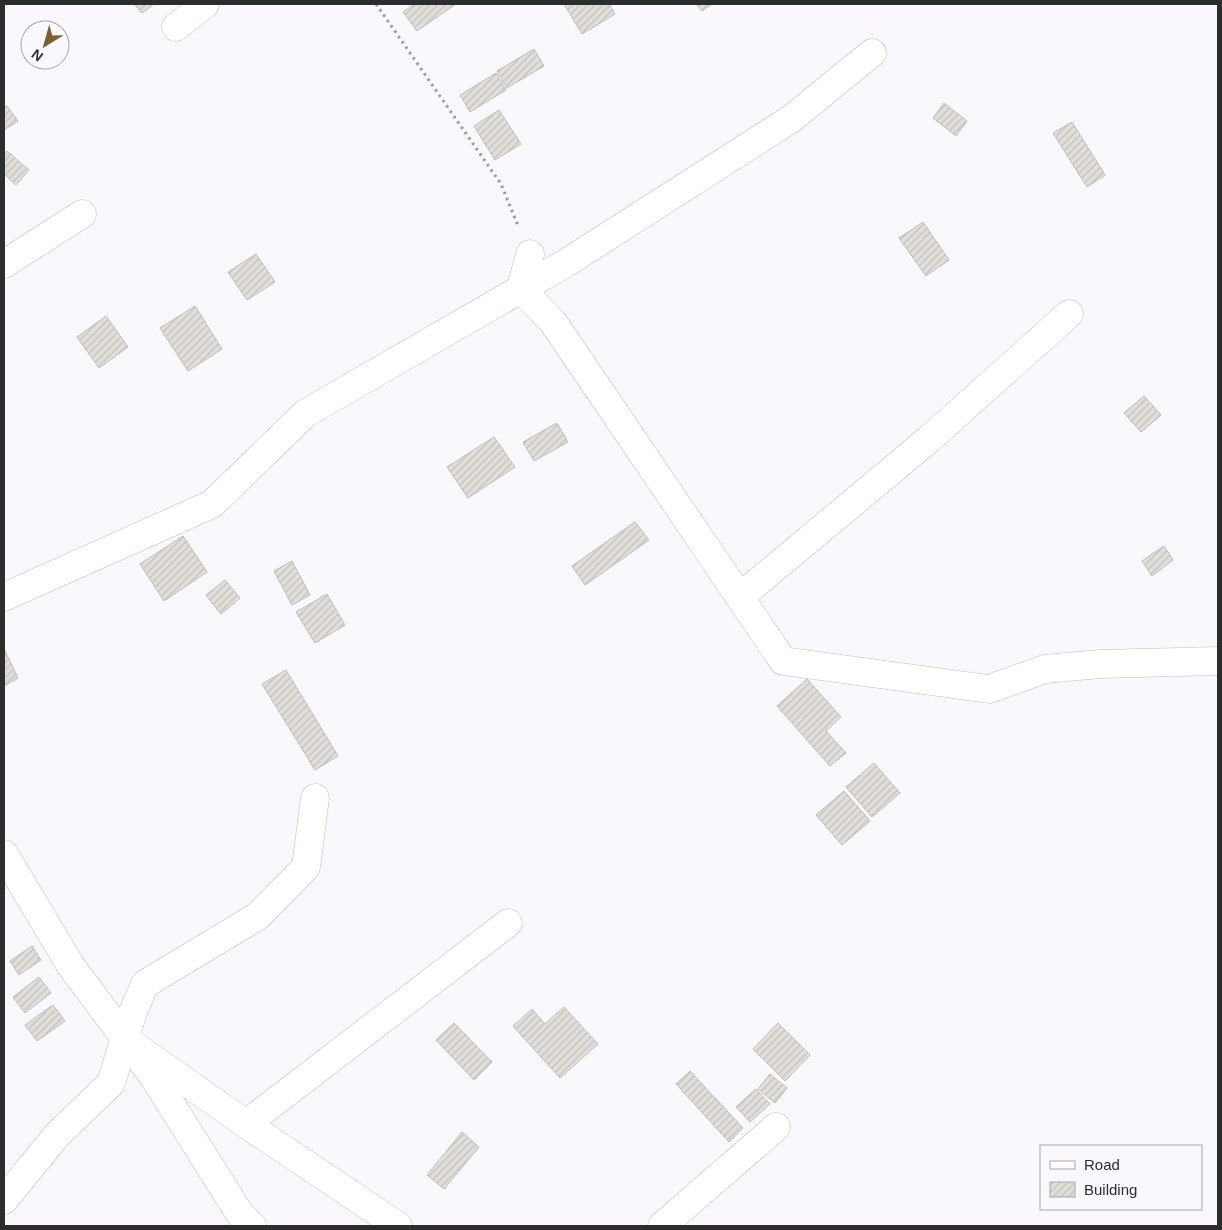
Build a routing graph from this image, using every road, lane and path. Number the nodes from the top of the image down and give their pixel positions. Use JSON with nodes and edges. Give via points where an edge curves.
{"nodes":[{"id":1,"x":205,"y":4,"type":"edge"},
{"id":2,"x":376,"y":4,"type":"edge"},
{"id":3,"x":176,"y":27,"type":"dead end"},
{"id":4,"x":872,"y":53,"type":"dead end"},
{"id":5,"x":82,"y":214,"type":"dead end"},
{"id":6,"x":530,"y":254,"type":"joint"},
{"id":7,"x":4,"y":264,"type":"edge"},
{"id":8,"x":521,"y":289,"type":"junction"},
{"id":9,"x":1070,"y":314,"type":"dead end"},
{"id":10,"x":740,"y":597,"type":"junction"},
{"id":11,"x":4,"y":598,"type":"edge"},
{"id":12,"x":1218,"y":661,"type":"edge"},
{"id":13,"x":315,"y":798,"type":"dead end"},
{"id":14,"x":4,"y":854,"type":"edge"},
{"id":15,"x":508,"y":923,"type":"dead end"},
{"id":16,"x":125,"y":1039,"type":"junction"},
{"id":17,"x":246,"y":1124,"type":"junction"},
{"id":18,"x":776,"y":1127,"type":"dead end"},
{"id":19,"x":4,"y":1200,"type":"edge"},
{"id":20,"x":252,"y":1226,"type":"edge"},
{"id":21,"x":398,"y":1226,"type":"edge"},
{"id":22,"x":662,"y":1226,"type":"edge"}],
"edges":[{"from":1,"to":3,"type":"street"},
{"from":2,"to":6,"type":"path","via":[[501,184]]},
{"from":4,"to":8,"type":"street","via":[[791,119]]},
{"from":5,"to":7,"type":"street"},
{"from":6,"to":8,"type":"street"},
{"from":8,"to":10,"type":"street","via":[[553,322]]},
{"from":8,"to":11,"type":"street","via":[[306,413],[212,504]]},
{"from":9,"to":10,"type":"street","via":[[928,440]]},
{"from":10,"to":12,"type":"street","via":[[783,661],[980,688],[989,689],[1045,669]]},
{"from":13,"to":16,"type":"street","via":[[306,867],[258,916],[145,984]]},
{"from":14,"to":16,"type":"street","via":[[71,966]]},
{"from":15,"to":17,"type":"street"},
{"from":16,"to":17,"type":"street"},
{"from":16,"to":19,"type":"street","via":[[111,1083],[58,1135]]},
{"from":16,"to":20,"type":"street","via":[[153,1076],[240,1214]]},
{"from":17,"to":21,"type":"street"},
{"from":18,"to":22,"type":"street"}]}
